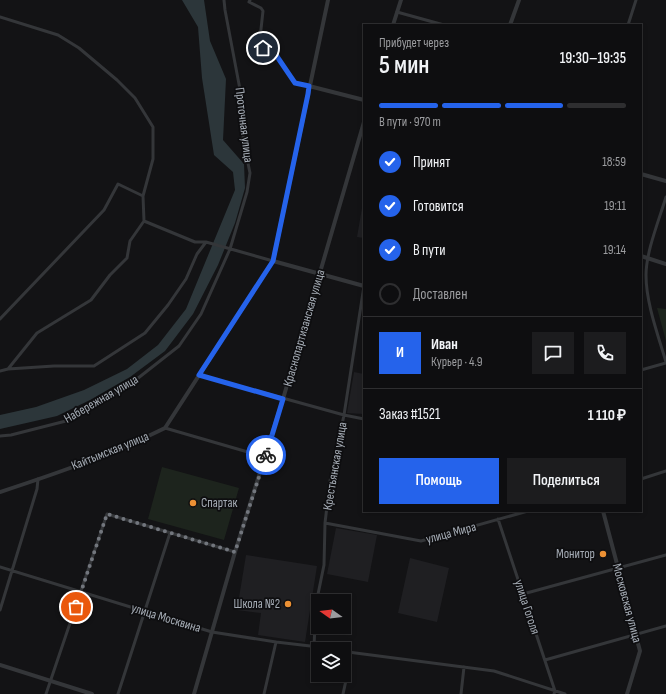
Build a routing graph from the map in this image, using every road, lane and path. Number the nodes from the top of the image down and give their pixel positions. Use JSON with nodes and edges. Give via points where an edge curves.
{"nodes":[{"id":1,"x":224,"y":0,"type":"edge"},
{"id":2,"x":250,"y":0,"type":"edge"},
{"id":3,"x":328,"y":0,"type":"edge"},
{"id":4,"x":401,"y":0,"type":"edge"},
{"id":5,"x":519,"y":0,"type":"edge"},
{"id":6,"x":636,"y":0,"type":"edge"},
{"id":7,"x":397,"y":12,"type":"junction"},
{"id":8,"x":0,"y":17,"type":"edge"},
{"id":9,"x":393,"y":24,"type":"edge"},
{"id":10,"x":440,"y":24,"type":"edge"},
{"id":11,"x":510,"y":24,"type":"edge"},
{"id":12,"x":628,"y":24,"type":"edge"},
{"id":13,"x":309,"y":86,"type":"junction"},
{"id":14,"x":363,"y":100,"type":"edge"},
{"id":15,"x":363,"y":125,"type":"edge"},
{"id":16,"x":642,"y":174,"type":"edge"},
{"id":17,"x":666,"y":181,"type":"edge"},
{"id":18,"x":143,"y":196,"type":"junction"},
{"id":19,"x":666,"y":197,"type":"edge"},
{"id":20,"x":144,"y":221,"type":"junction"},
{"id":21,"x":206,"y":242,"type":"junction"},
{"id":22,"x":230,"y":249,"type":"junction"},
{"id":23,"x":642,"y":256,"type":"edge"},
{"id":24,"x":648,"y":257,"type":"junction"},
{"id":25,"x":273,"y":261,"type":"junction"},
{"id":26,"x":666,"y":264,"type":"edge"},
{"id":27,"x":319,"y":274,"type":"junction"},
{"id":28,"x":363,"y":286,"type":"edge"},
{"id":29,"x":363,"y":292,"type":"edge"},
{"id":30,"x":0,"y":319,"type":"edge"},
{"id":31,"x":666,"y":363,"type":"edge"},
{"id":32,"x":8,"y":369,"type":"junction"},
{"id":33,"x":642,"y":370,"type":"edge"},
{"id":34,"x":0,"y":371,"type":"edge"},
{"id":35,"x":199,"y":375,"type":"junction"},
{"id":36,"x":283,"y":399,"type":"junction"},
{"id":37,"x":344,"y":415,"type":"junction"},
{"id":38,"x":363,"y":419,"type":"edge"},
{"id":39,"x":165,"y":428,"type":"junction"},
{"id":40,"x":0,"y":436,"type":"edge"},
{"id":41,"x":265,"y":457,"type":"junction"},
{"id":42,"x":666,"y":471,"type":"edge"},
{"id":43,"x":642,"y":479,"type":"edge"},
{"id":44,"x":38,"y":480,"type":"junction"},
{"id":45,"x":0,"y":492,"type":"edge"},
{"id":46,"x":524,"y":512,"type":"edge"},
{"id":47,"x":603,"y":512,"type":"edge"},
{"id":48,"x":498,"y":519,"type":"junction"},
{"id":49,"x":325,"y":523,"type":"junction"},
{"id":50,"x":170,"y":533,"type":"junction"},
{"id":51,"x":235,"y":552,"type":"junction"},
{"id":52,"x":666,"y":555,"type":"edge"},
{"id":53,"x":0,"y":567,"type":"edge"},
{"id":54,"x":618,"y":568,"type":"junction"},
{"id":55,"x":12,"y":570,"type":"junction"},
{"id":56,"x":81,"y":592,"type":"junction"},
{"id":57,"x":523,"y":594,"type":"junction"},
{"id":58,"x":0,"y":610,"type":"edge"},
{"id":59,"x":144,"y":612,"type":"junction"},
{"id":60,"x":666,"y":626,"type":"edge"},
{"id":61,"x":212,"y":632,"type":"junction"},
{"id":62,"x":636,"y":634,"type":"junction"},
{"id":63,"x":276,"y":642,"type":"junction"},
{"id":64,"x":314,"y":642,"type":"edge"},
{"id":65,"x":311,"y":646,"type":"edge"},
{"id":66,"x":351,"y":652,"type":"edge"},
{"id":67,"x":545,"y":660,"type":"junction"},
{"id":68,"x":0,"y":665,"type":"edge"},
{"id":69,"x":464,"y":667,"type":"junction"},
{"id":70,"x":51,"y":681,"type":"junction"},
{"id":71,"x":346,"y":682,"type":"edge"},
{"id":72,"x":554,"y":692,"type":"edge"},
{"id":73,"x":46,"y":694,"type":"edge"},
{"id":74,"x":92,"y":694,"type":"edge"},
{"id":75,"x":118,"y":694,"type":"edge"},
{"id":76,"x":194,"y":694,"type":"edge"},
{"id":77,"x":264,"y":694,"type":"edge"},
{"id":78,"x":343,"y":694,"type":"edge"},
{"id":79,"x":461,"y":694,"type":"edge"},
{"id":80,"x":565,"y":694,"type":"edge"},
{"id":81,"x":627,"y":694,"type":"edge"}],
"edges":[{"from":1,"to":22,"type":"street","name":"Проточная улица","via":[[245,116],[243,139],[250,173]]},
{"from":2,"to":13,"type":"street","via":[[249,2],[263,11],[260,42],[263,48],[276,55],[295,83]]},
{"from":3,"to":13,"type":"street","name":"Кайтымская улица"},
{"from":4,"to":7,"type":"street"},
{"from":5,"to":11,"type":"street"},
{"from":6,"to":12,"type":"street"},
{"from":7,"to":9,"type":"street"},
{"from":7,"to":10,"type":"street"},
{"from":8,"to":18,"type":"street","via":[[58,36],[79,48],[135,98],[153,127],[153,160]]},
{"from":13,"to":14,"type":"street"},
{"from":13,"to":25,"type":"street","name":"Кайтымская улица"},
{"from":15,"to":27,"type":"street","name":"Краснопартизанская улица"},
{"from":16,"to":17,"type":"street"},
{"from":18,"to":20,"type":"street"},
{"from":18,"to":30,"type":"street","via":[[118,184],[104,210]]},
{"from":19,"to":24,"type":"street"},
{"from":20,"to":21,"type":"street","via":[[195,242]]},
{"from":20,"to":32,"type":"street","via":[[130,241],[127,258],[91,300],[37,333]]},
{"from":21,"to":22,"type":"street"},
{"from":21,"to":32,"type":"street","via":[[168,305],[145,333],[113,354],[94,366]]},
{"from":22,"to":25,"type":"street"},
{"from":22,"to":40,"type":"street","name":"Набережная улица","via":[[201,314],[179,346],[128,386],[66,421]]},
{"from":23,"to":24,"type":"street"},
{"from":24,"to":26,"type":"street"},
{"from":24,"to":31,"type":"street","via":[[648,296]]},
{"from":25,"to":27,"type":"street"},
{"from":25,"to":35,"type":"street","name":"Кайтымская улица"},
{"from":27,"to":28,"type":"street"},
{"from":27,"to":36,"type":"street","name":"Краснопартизанская улица"},
{"from":29,"to":37,"type":"street","name":"Крестьянская улица"},
{"from":31,"to":33,"type":"street"},
{"from":32,"to":34,"type":"street"},
{"from":35,"to":36,"type":"street"},
{"from":35,"to":39,"type":"street","name":"Кайтымская улица"},
{"from":36,"to":37,"type":"street"},
{"from":36,"to":41,"type":"street","name":"Краснопартизанская улица"},
{"from":37,"to":38,"type":"street"},
{"from":37,"to":49,"type":"street","name":"Крестьянская улица","via":[[330,481]]},
{"from":39,"to":41,"type":"street"},
{"from":39,"to":44,"type":"street","name":"Кайтымская улица"},
{"from":41,"to":51,"type":"street","name":"Краснопартизанская улица"},
{"from":42,"to":43,"type":"street"},
{"from":44,"to":45,"type":"street","name":"Кайтымская улица"},
{"from":44,"to":55,"type":"street"},
{"from":46,"to":48,"type":"street","name":"улица Мира"},
{"from":47,"to":54,"type":"street","name":"Московская улица"},
{"from":48,"to":49,"type":"street","name":"улица Мира","via":[[421,541]]},
{"from":48,"to":57,"type":"street","name":"улица Гоголя"},
{"from":49,"to":64,"type":"street","name":"Крестьянская улица","via":[[324,565],[316,604]]},
{"from":50,"to":51,"type":"street"},
{"from":50,"to":56,"type":"street","via":[[107,514]]},
{"from":50,"to":59,"type":"street"},
{"from":51,"to":61,"type":"street","name":"Краснопартизанская улица"},
{"from":52,"to":54,"type":"street"},
{"from":53,"to":55,"type":"street","name":"улица Москвина"},
{"from":54,"to":57,"type":"street"},
{"from":54,"to":62,"type":"street","name":"Московская улица"},
{"from":55,"to":56,"type":"street","name":"улица Москвина"},
{"from":55,"to":58,"type":"street"},
{"from":56,"to":59,"type":"street","name":"улица Москвина"},
{"from":56,"to":70,"type":"street"},
{"from":57,"to":67,"type":"street","name":"улица Гоголя"},
{"from":59,"to":61,"type":"street","name":"улица Москвина"},
{"from":59,"to":75,"type":"street"},
{"from":60,"to":62,"type":"street"},
{"from":61,"to":63,"type":"street","name":"улица Москвина"},
{"from":61,"to":76,"type":"street","name":"Краснопартизанская улица"},
{"from":62,"to":67,"type":"street"},
{"from":62,"to":81,"type":"street","name":"Московская улица","via":[[640,651]]},
{"from":63,"to":65,"type":"street","name":"улица Москвина"},
{"from":63,"to":77,"type":"street"},
{"from":66,"to":69,"type":"street"},
{"from":67,"to":72,"type":"street","name":"улица Гоголя"},
{"from":68,"to":70,"type":"street"},
{"from":69,"to":72,"type":"street","via":[[494,671]]},
{"from":69,"to":79,"type":"street"},
{"from":70,"to":73,"type":"street"},
{"from":70,"to":74,"type":"street"},
{"from":71,"to":78,"type":"street"},
{"from":72,"to":80,"type":"street"}]}
